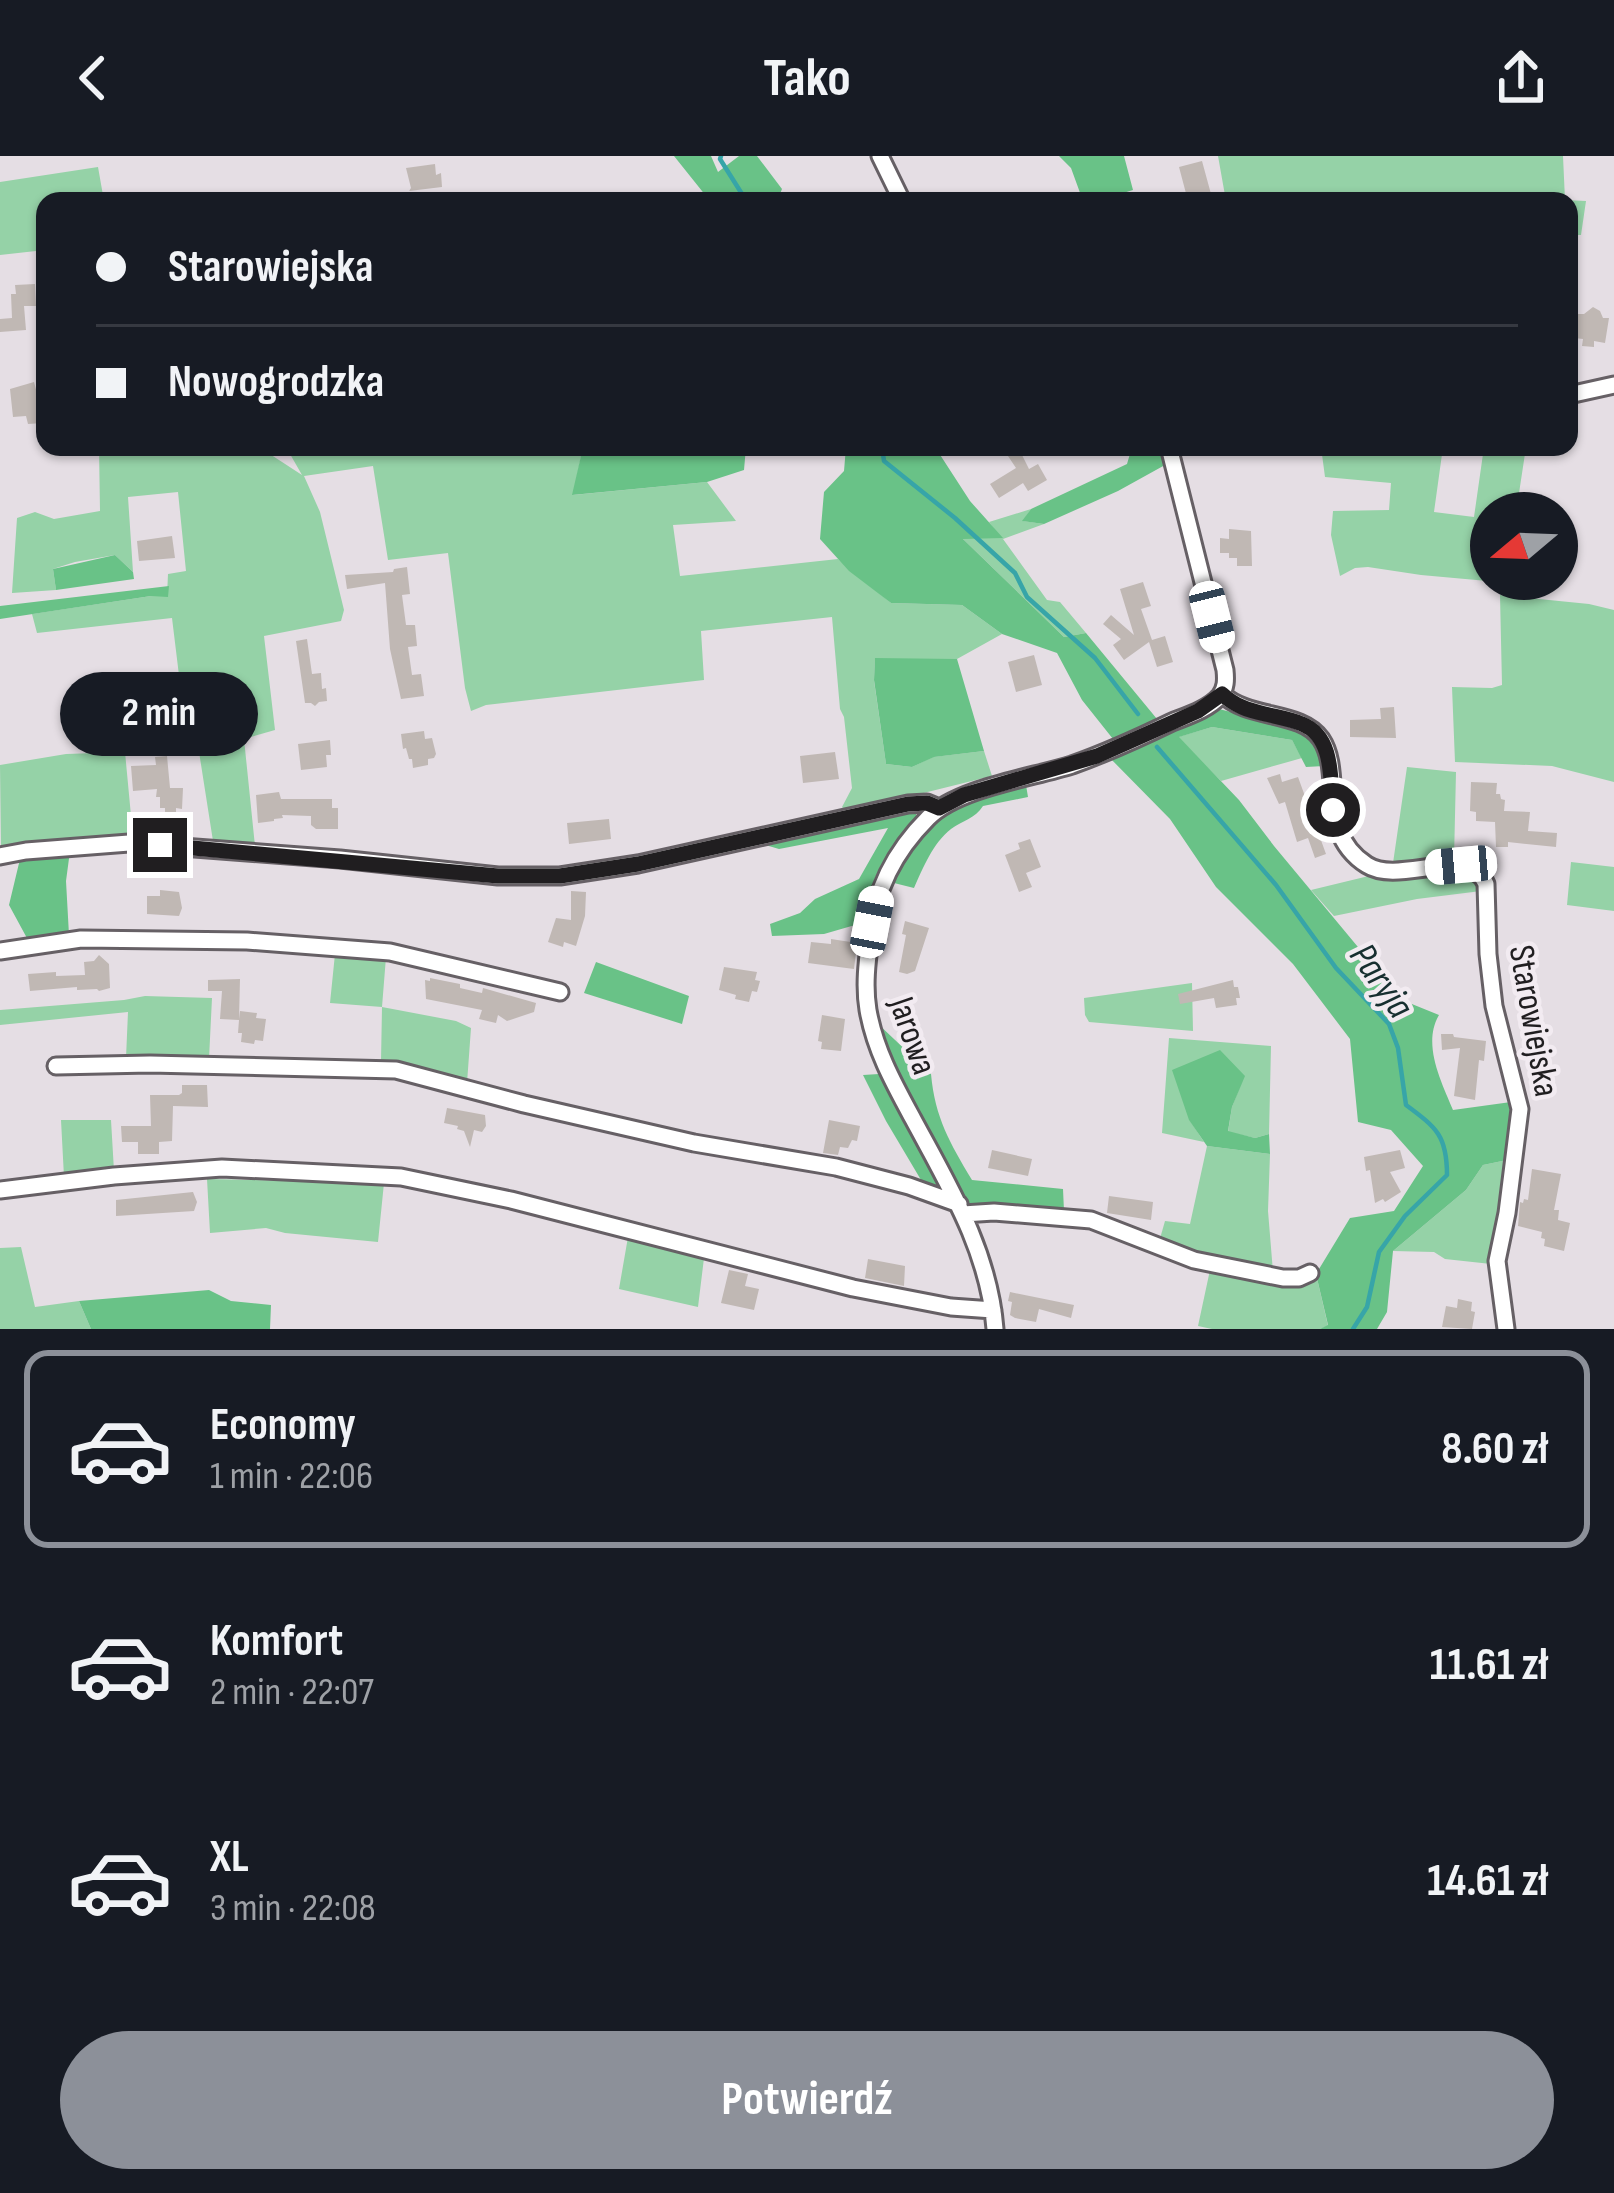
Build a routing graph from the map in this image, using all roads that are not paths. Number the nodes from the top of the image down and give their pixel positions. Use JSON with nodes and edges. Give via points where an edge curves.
{"nodes":[{"id":1,"x":880,"y":156,"type":"edge"},
{"id":2,"x":898,"y":192,"type":"edge"},
{"id":3,"x":1614,"y":385,"type":"edge"},
{"id":4,"x":1578,"y":393,"type":"edge"},
{"id":5,"x":1171,"y":456,"type":"edge"},
{"id":6,"x":1222,"y":694,"type":"junction"},
{"id":7,"x":939,"y":808,"type":"junction"},
{"id":8,"x":0,"y":856,"type":"edge"},
{"id":9,"x":0,"y":951,"type":"edge"},
{"id":10,"x":560,"y":992,"type":"dead end"},
{"id":11,"x":56,"y":1066,"type":"dead end"},
{"id":12,"x":0,"y":1190,"type":"edge"},
{"id":13,"x":961,"y":1209,"type":"junction"},
{"id":14,"x":1310,"y":1273,"type":"dead end"},
{"id":15,"x":993,"y":1310,"type":"junction"},
{"id":16,"x":995,"y":1329,"type":"edge"},
{"id":17,"x":1506,"y":1329,"type":"edge"}],
"edges":[{"from":1,"to":2,"type":"street"},
{"from":3,"to":4,"type":"street"},
{"from":5,"to":6,"type":"street","via":[[1226,670]]},
{"from":6,"to":7,"type":"street","name":"Jarowa","via":[[1097,756]]},
{"from":6,"to":17,"type":"street","name":"Starowiejska","via":[[1319,736],[1338,825],[1366,865],[1394,872],[1461,865],[1482,874],[1494,1006],[1520,1109],[1497,1262]]},
{"from":7,"to":8,"type":"street","via":[[908,804],[560,876],[129,843]]},
{"from":7,"to":13,"type":"street","name":"Jarowa","via":[[880,888],[866,992],[882,1059]]},
{"from":9,"to":10,"type":"street","via":[[82,939],[248,941],[390,952]]},
{"from":11,"to":13,"type":"street","via":[[395,1070],[694,1143],[836,1167]]},
{"from":12,"to":15,"type":"street","via":[[222,1168],[400,1178],[853,1288]]},
{"from":13,"to":14,"type":"street","via":[[1091,1220],[1194,1260],[1283,1278]]},
{"from":13,"to":15,"type":"street","name":"Jarowa"},
{"from":15,"to":16,"type":"street","name":"Jarowa"}]}
